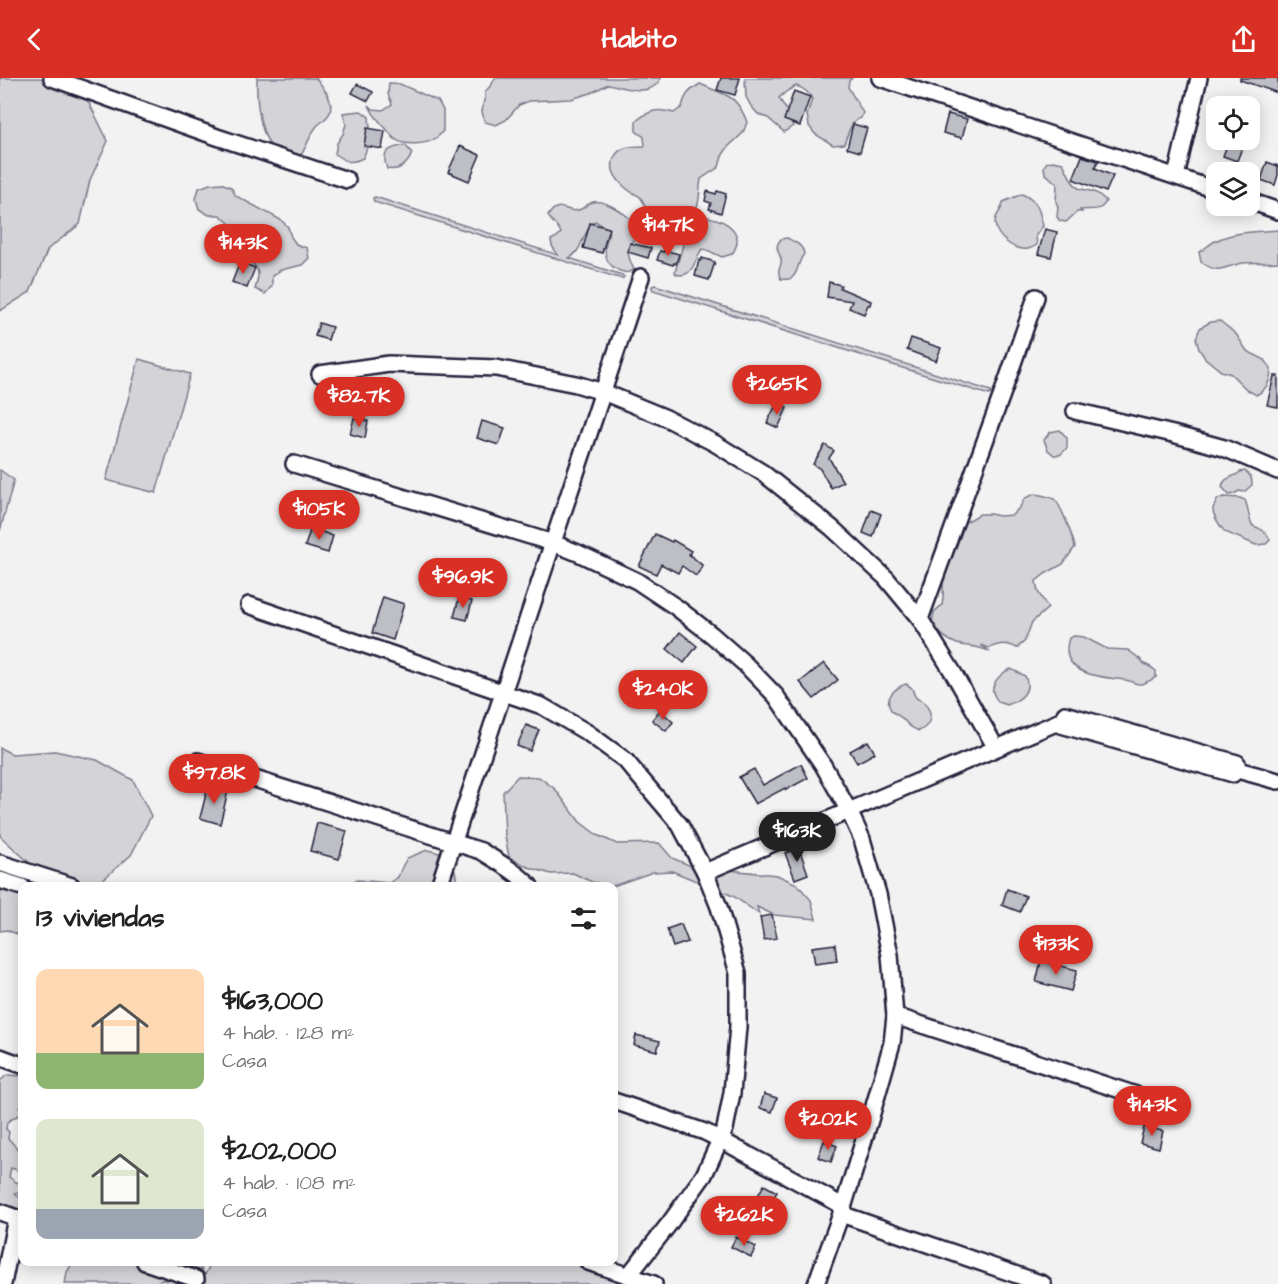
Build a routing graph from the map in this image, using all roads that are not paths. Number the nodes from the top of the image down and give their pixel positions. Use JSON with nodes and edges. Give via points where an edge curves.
{"nodes":[{"id":1,"x":52,"y":78,"type":"edge"},
{"id":2,"x":880,"y":78,"type":"edge"},
{"id":3,"x":1199,"y":78,"type":"edge"},
{"id":4,"x":1176,"y":176,"type":"junction"},
{"id":5,"x":347,"y":180,"type":"dead end"},
{"id":6,"x":1206,"y":186,"type":"edge"},
{"id":7,"x":1260,"y":205,"type":"edge"},
{"id":8,"x":1278,"y":211,"type":"edge"},
{"id":9,"x":641,"y":277,"type":"dead end"},
{"id":10,"x":1036,"y":297,"type":"dead end"},
{"id":11,"x":320,"y":375,"type":"dead end"},
{"id":12,"x":603,"y":392,"type":"junction"},
{"id":13,"x":1075,"y":411,"type":"dead end"},
{"id":14,"x":294,"y":464,"type":"dead end"},
{"id":15,"x":1278,"y":471,"type":"edge"},
{"id":16,"x":553,"y":543,"type":"junction"},
{"id":17,"x":249,"y":604,"type":"dead end"},
{"id":18,"x":920,"y":620,"type":"junction"},
{"id":19,"x":504,"y":692,"type":"junction"},
{"id":20,"x":996,"y":748,"type":"junction"},
{"id":21,"x":198,"y":762,"type":"dead end"},
{"id":22,"x":1278,"y":781,"type":"edge"},
{"id":23,"x":849,"y":811,"type":"junction"},
{"id":24,"x":454,"y":842,"type":"junction"},
{"id":25,"x":0,"y":863,"type":"edge"},
{"id":26,"x":705,"y":872,"type":"junction"},
{"id":27,"x":0,"y":880,"type":"edge"},
{"id":28,"x":59,"y":882,"type":"edge"},
{"id":29,"x":440,"y":882,"type":"edge"},
{"id":30,"x":526,"y":882,"type":"edge"},
{"id":31,"x":18,"y":886,"type":"edge"},
{"id":32,"x":895,"y":1016,"type":"junction"},
{"id":33,"x":0,"y":1058,"type":"edge"},
{"id":34,"x":18,"y":1064,"type":"edge"},
{"id":35,"x":1136,"y":1095,"type":"dead end"},
{"id":36,"x":618,"y":1102,"type":"edge"},
{"id":37,"x":721,"y":1140,"type":"junction"},
{"id":38,"x":842,"y":1210,"type":"junction"},
{"id":39,"x":0,"y":1212,"type":"edge"},
{"id":40,"x":18,"y":1219,"type":"edge"},
{"id":41,"x":18,"y":1223,"type":"edge"},
{"id":42,"x":157,"y":1266,"type":"edge"},
{"id":43,"x":601,"y":1266,"type":"edge"},
{"id":44,"x":629,"y":1275,"type":"junction"},
{"id":45,"x":196,"y":1279,"type":"dead end"},
{"id":46,"x":1037,"y":1283,"type":"edge"},
{"id":47,"x":3,"y":1284,"type":"edge"},
{"id":48,"x":654,"y":1284,"type":"edge"},
{"id":49,"x":816,"y":1284,"type":"edge"}],
"edges":[{"from":1,"to":5,"type":"street"},
{"from":2,"to":4,"type":"street"},
{"from":3,"to":4,"type":"street"},
{"from":4,"to":6,"type":"street"},
{"from":7,"to":8,"type":"street"},
{"from":9,"to":12,"type":"street"},
{"from":10,"to":18,"type":"street"},
{"from":11,"to":12,"type":"street","via":[[389,364],[496,368]]},
{"from":12,"to":16,"type":"street"},
{"from":12,"to":18,"type":"street","via":[[666,418],[763,473],[870,563]]},
{"from":13,"to":15,"type":"street","via":[[1224,448]]},
{"from":14,"to":16,"type":"street"},
{"from":16,"to":19,"type":"street"},
{"from":16,"to":23,"type":"street","via":[[637,581],[737,657],[782,704]]},
{"from":17,"to":19,"type":"street"},
{"from":18,"to":20,"type":"street"},
{"from":19,"to":24,"type":"street"},
{"from":19,"to":26,"type":"street","via":[[542,706],[625,760],[680,825]]},
{"from":20,"to":22,"type":"street","via":[[1063,720]]},
{"from":20,"to":23,"type":"street"},
{"from":21,"to":24,"type":"street"},
{"from":23,"to":26,"type":"street"},
{"from":23,"to":32,"type":"street","via":[[862,839],[878,894],[890,955]]},
{"from":24,"to":29,"type":"street"},
{"from":24,"to":30,"type":"street","via":[[481,851]]},
{"from":25,"to":28,"type":"street"},
{"from":26,"to":37,"type":"street","via":[[738,973],[732,1093]]},
{"from":27,"to":31,"type":"street"},
{"from":32,"to":35,"type":"street"},
{"from":32,"to":38,"type":"street","via":[[892,1043]]},
{"from":33,"to":34,"type":"street"},
{"from":36,"to":37,"type":"street"},
{"from":37,"to":38,"type":"street"},
{"from":37,"to":44,"type":"street","via":[[704,1175]]},
{"from":38,"to":46,"type":"street"},
{"from":38,"to":49,"type":"street"},
{"from":39,"to":40,"type":"street"},
{"from":41,"to":47,"type":"street"},
{"from":42,"to":45,"type":"street"},
{"from":43,"to":44,"type":"street"},
{"from":44,"to":48,"type":"street"}]}
